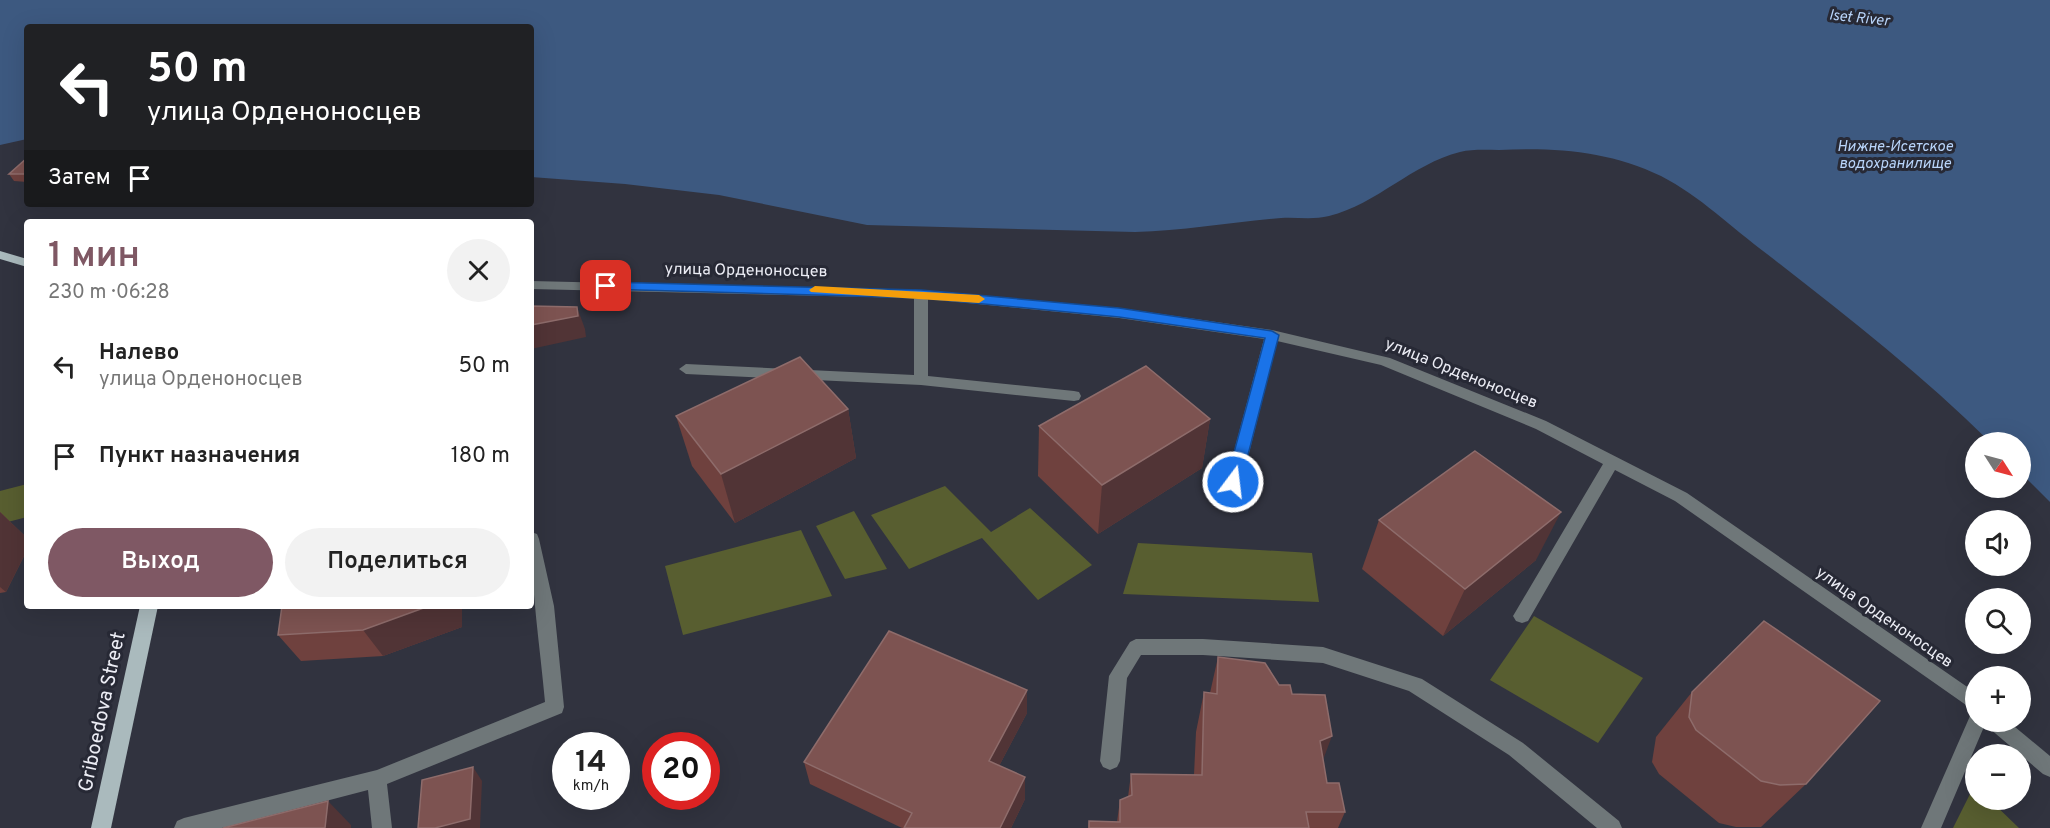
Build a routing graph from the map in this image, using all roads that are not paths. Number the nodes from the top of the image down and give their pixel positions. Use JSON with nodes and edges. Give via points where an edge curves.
{"nodes":[{"id":1,"x":0,"y":255,"type":"edge"},
{"id":2,"x":24,"y":262,"type":"edge"},
{"id":3,"x":534,"y":285,"type":"edge"},
{"id":4,"x":921,"y":294,"type":"junction"},
{"id":5,"x":1272,"y":335,"type":"junction"},
{"id":6,"x":686,"y":369,"type":"dead end"},
{"id":7,"x":921,"y":380,"type":"junction"},
{"id":8,"x":1074,"y":396,"type":"dead end"},
{"id":9,"x":1612,"y":461,"type":"junction"},
{"id":10,"x":1233,"y":482,"type":"dead end"},
{"id":11,"x":534,"y":553,"type":"edge"},
{"id":12,"x":148,"y":609,"type":"edge"},
{"id":13,"x":1522,"y":616,"type":"dead end"},
{"id":14,"x":1965,"y":696,"type":"edge"},
{"id":15,"x":1973,"y":732,"type":"edge"},
{"id":16,"x":2008,"y":732,"type":"edge"},
{"id":17,"x":1110,"y":761,"type":"dead end"},
{"id":18,"x":2050,"y":768,"type":"edge"},
{"id":19,"x":376,"y":778,"type":"junction"},
{"id":20,"x":101,"y":828,"type":"edge"},
{"id":21,"x":184,"y":828,"type":"edge"},
{"id":22,"x":382,"y":828,"type":"edge"},
{"id":23,"x":1612,"y":828,"type":"edge"},
{"id":24,"x":1931,"y":828,"type":"edge"}],
"edges":[{"from":1,"to":2,"type":"main road"},
{"from":3,"to":4,"type":"street","name":"улица Орденоносцев"},
{"from":4,"to":5,"type":"street","name":"улица Орденоносцев","via":[[1119,312]]},
{"from":4,"to":7,"type":"street"},
{"from":5,"to":9,"type":"street","name":"улица Орденоносцев","via":[[1385,361],[1542,425]]},
{"from":5,"to":10,"type":"street"},
{"from":6,"to":7,"type":"street"},
{"from":7,"to":8,"type":"street"},
{"from":9,"to":13,"type":"street"},
{"from":9,"to":14,"type":"street","name":"улица Орденоносцев","via":[[1681,497]]},
{"from":11,"to":19,"type":"street","via":[[545,606],[555,707]]},
{"from":12,"to":20,"type":"main road","name":"Griboedova Street"},
{"from":15,"to":24,"type":"street"},
{"from":16,"to":18,"type":"street"},
{"from":17,"to":23,"type":"street","via":[[1118,676],[1136,647],[1203,646],[1323,655],[1415,685],[1516,749]]},
{"from":19,"to":21,"type":"street"},
{"from":19,"to":22,"type":"street"}]}
